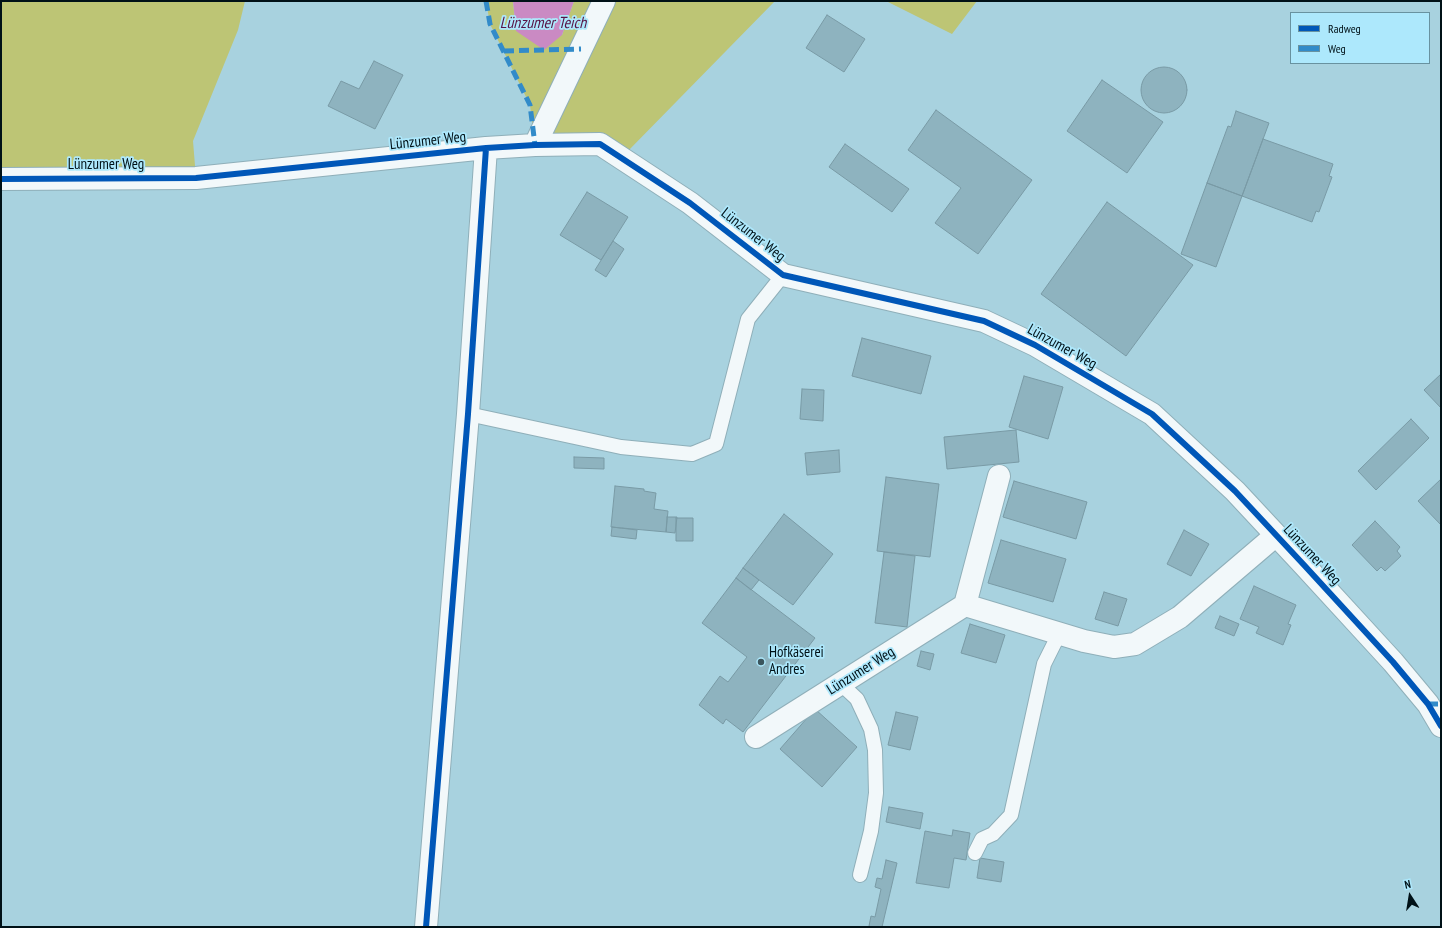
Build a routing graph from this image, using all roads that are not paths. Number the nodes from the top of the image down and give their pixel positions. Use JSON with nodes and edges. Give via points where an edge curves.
{"nodes":[{"id":1,"x":604,"y":1,"type":"edge"},
{"id":2,"x":535,"y":145,"type":"junction"},
{"id":3,"x":486,"y":148,"type":"junction"},
{"id":4,"x":1,"y":179,"type":"edge"},
{"id":5,"x":783,"y":275,"type":"junction"},
{"id":6,"x":468,"y":414,"type":"junction"},
{"id":7,"x":999,"y":476,"type":"dead end"},
{"id":8,"x":1276,"y":536,"type":"junction"},
{"id":9,"x":966,"y":605,"type":"junction"},
{"id":10,"x":1059,"y":634,"type":"junction"},
{"id":11,"x":841,"y":684,"type":"junction"},
{"id":12,"x":1441,"y":726,"type":"edge"},
{"id":13,"x":756,"y":737,"type":"dead end"},
{"id":14,"x":975,"y":853,"type":"dead end"},
{"id":15,"x":860,"y":875,"type":"dead end"},
{"id":16,"x":426,"y":927,"type":"edge"}],
"edges":[{"from":1,"to":2,"type":"street"},
{"from":2,"to":3,"type":"street","name":"Lünzumer Weg"},
{"from":2,"to":5,"type":"street","name":"Lünzumer Weg","via":[[600,144],[690,202]]},
{"from":3,"to":4,"type":"street","name":"Lünzumer Weg","via":[[196,178]]},
{"from":3,"to":6,"type":"street"},
{"from":5,"to":6,"type":"lane","name":"Lünzumer Weg","via":[[748,319],[716,444],[692,454],[622,448]]},
{"from":5,"to":8,"type":"street","name":"Lünzumer Weg","via":[[984,321],[1035,346],[1152,414],[1235,491]]},
{"from":6,"to":16,"type":"street"},
{"from":7,"to":9,"type":"street"},
{"from":8,"to":10,"type":"street","name":"Lünzumer Weg","via":[[1180,618],[1135,644],[1114,647]]},
{"from":8,"to":12,"type":"street","name":"Lünzumer Weg","via":[[1393,662],[1428,704]]},
{"from":9,"to":10,"type":"street","name":"Lünzumer Weg"},
{"from":9,"to":11,"type":"street","name":"Lünzumer Weg"},
{"from":10,"to":14,"type":"lane","via":[[1044,664],[1011,816],[993,834],[982,839]]},
{"from":11,"to":13,"type":"street","name":"Lünzumer Weg"},
{"from":11,"to":15,"type":"lane","via":[[857,698],[871,729],[875,750],[876,793],[871,831]]}]}
